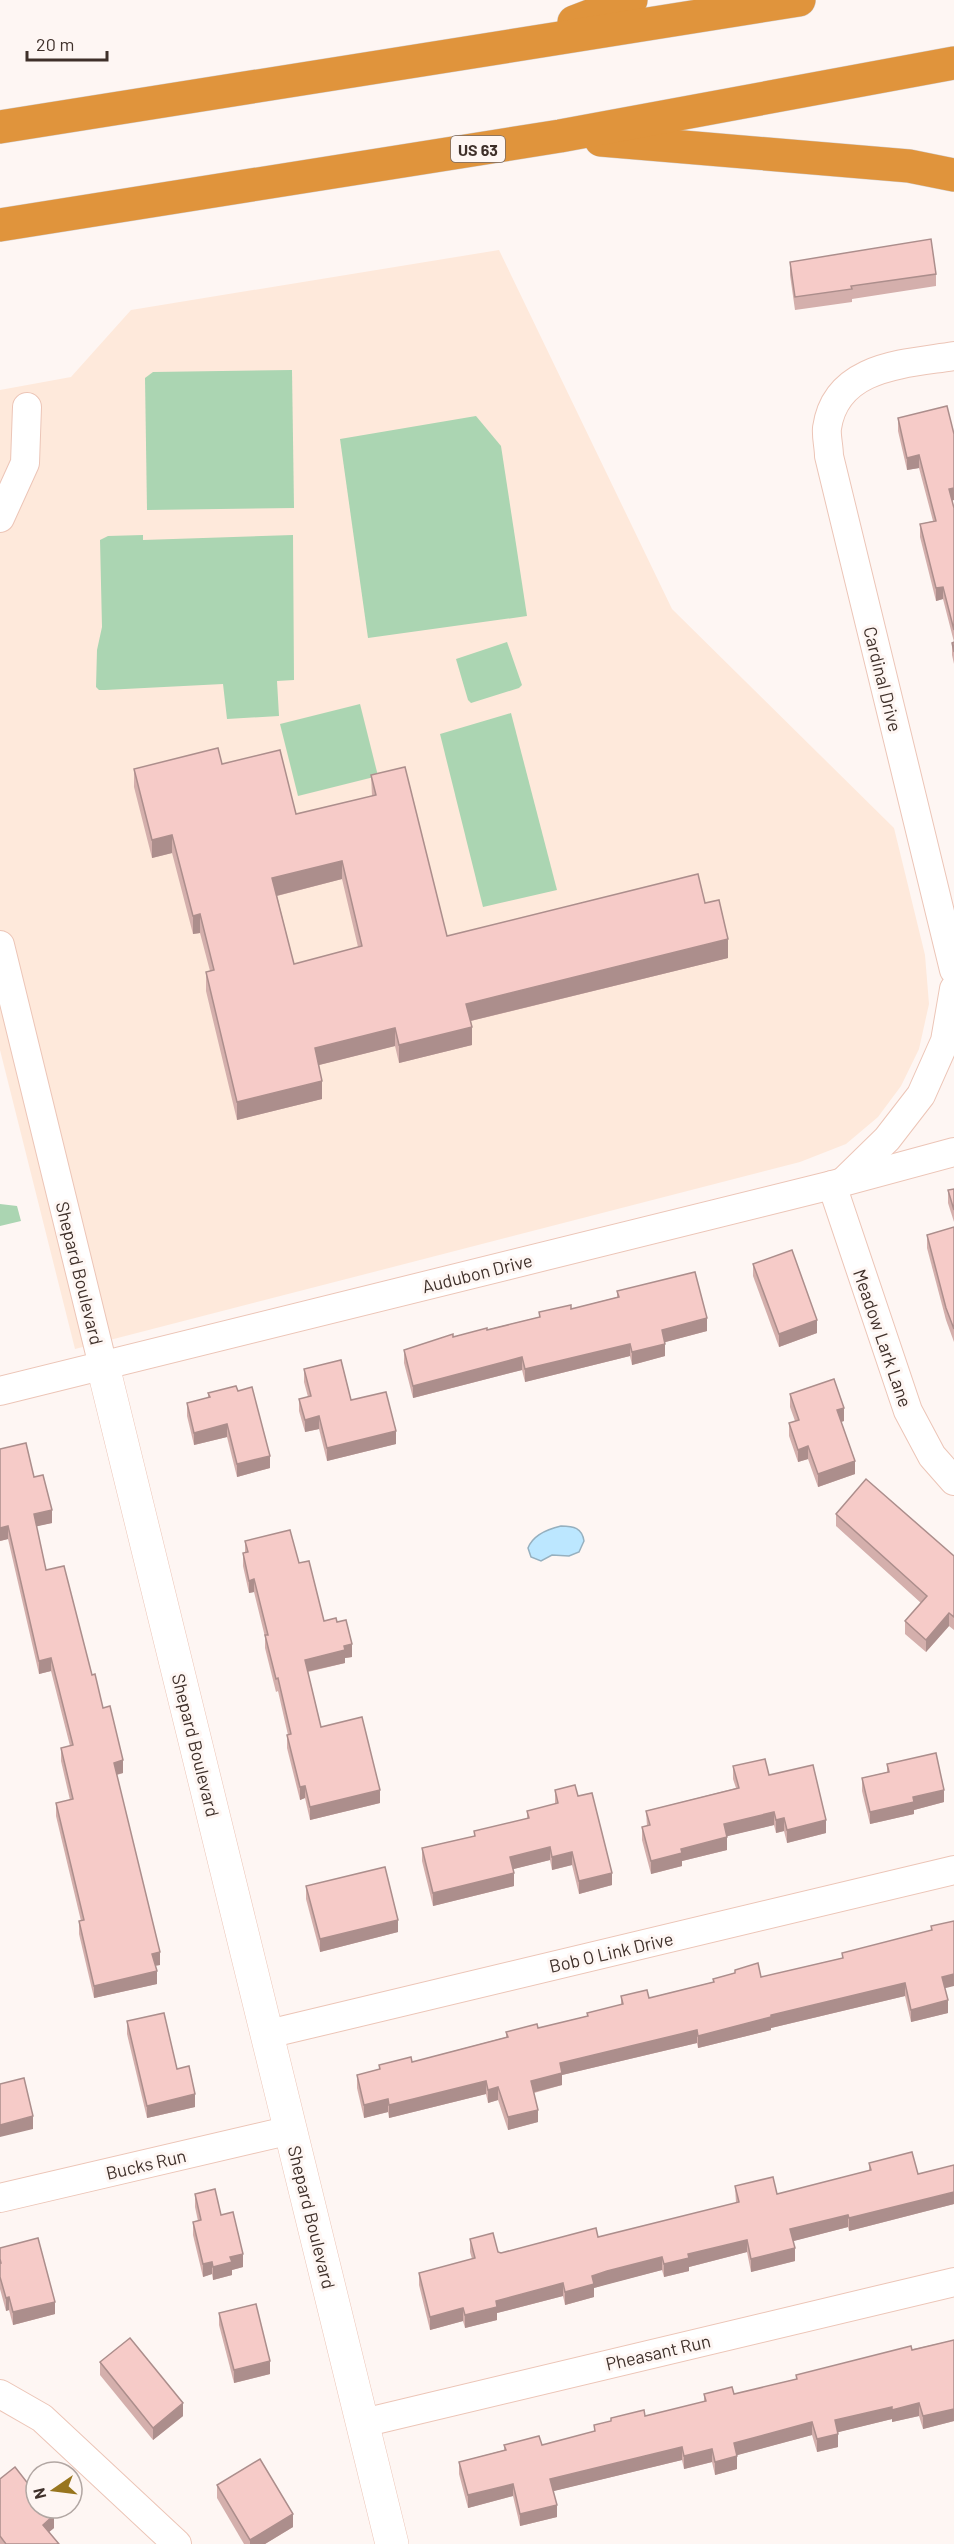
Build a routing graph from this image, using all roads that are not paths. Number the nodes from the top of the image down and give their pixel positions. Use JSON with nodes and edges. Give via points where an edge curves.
{"nodes":[{"id":1,"x":631,"y":0,"type":"edge"},
{"id":2,"x":799,"y":0,"type":"edge"},
{"id":3,"x":512,"y":46,"type":"junction"},
{"id":4,"x":954,"y":63,"type":"edge"},
{"id":5,"x":0,"y":127,"type":"edge"},
{"id":6,"x":560,"y":136,"type":"junction"},
{"id":7,"x":954,"y":175,"type":"edge"},
{"id":8,"x":0,"y":225,"type":"edge"},
{"id":9,"x":954,"y":356,"type":"edge"},
{"id":10,"x":27,"y":407,"type":"dead end"},
{"id":11,"x":0,"y":518,"type":"edge"},
{"id":12,"x":0,"y":945,"type":"edge"},
{"id":13,"x":954,"y":970,"type":"edge"},
{"id":14,"x":954,"y":989,"type":"edge"},
{"id":15,"x":954,"y":1152,"type":"edge"},
{"id":16,"x":838,"y":1183,"type":"junction"},
{"id":17,"x":103,"y":1366,"type":"junction"},
{"id":18,"x":0,"y":1391,"type":"edge"},
{"id":19,"x":954,"y":1480,"type":"edge"},
{"id":20,"x":954,"y":1870,"type":"edge"},
{"id":21,"x":268,"y":2034,"type":"junction"},
{"id":22,"x":291,"y":2130,"type":"junction"},
{"id":23,"x":0,"y":2198,"type":"edge"},
{"id":24,"x":954,"y":2282,"type":"edge"},
{"id":25,"x":0,"y":2394,"type":"edge"},
{"id":26,"x":363,"y":2423,"type":"junction"},
{"id":27,"x":177,"y":2544,"type":"edge"},
{"id":28,"x":392,"y":2544,"type":"edge"}],
"edges":[{"from":1,"to":3,"type":"highway"},
{"from":2,"to":3,"type":"highway"},
{"from":3,"to":5,"type":"highway"},
{"from":4,"to":6,"type":"highway","number":"US 63"},
{"from":6,"to":7,"type":"highway","via":[[909,166]]},
{"from":6,"to":8,"type":"highway","number":"US 63"},
{"from":9,"to":13,"type":"street","name":"Cardinal Drive","via":[[872,371],[846,391],[834,407],[827,429],[829,456]]},
{"from":10,"to":11,"type":"street","via":[[25,463]]},
{"from":12,"to":17,"type":"street","name":"Shepard Boulevard"},
{"from":14,"to":16,"type":"street","via":[[945,1041],[921,1095],[887,1139]]},
{"from":15,"to":16,"type":"street","name":"Audubon Drive"},
{"from":16,"to":17,"type":"street","name":"Audubon Drive"},
{"from":16,"to":19,"type":"street","name":"Meadow Lark Lane","via":[[908,1411],[932,1456]]},
{"from":17,"to":18,"type":"street","name":"Audubon Drive"},
{"from":17,"to":21,"type":"street","name":"Shepard Boulevard"},
{"from":20,"to":21,"type":"street","name":"Bob O Link Drive"},
{"from":21,"to":22,"type":"street","name":"Shepard Boulevard"},
{"from":22,"to":23,"type":"street","name":"Bucks Run"},
{"from":22,"to":26,"type":"street","name":"Shepard Boulevard"},
{"from":24,"to":26,"type":"street","name":"Pheasant Run"},
{"from":25,"to":27,"type":"street","via":[[42,2418]]},
{"from":26,"to":28,"type":"street","name":"Shepard Boulevard"}]}
